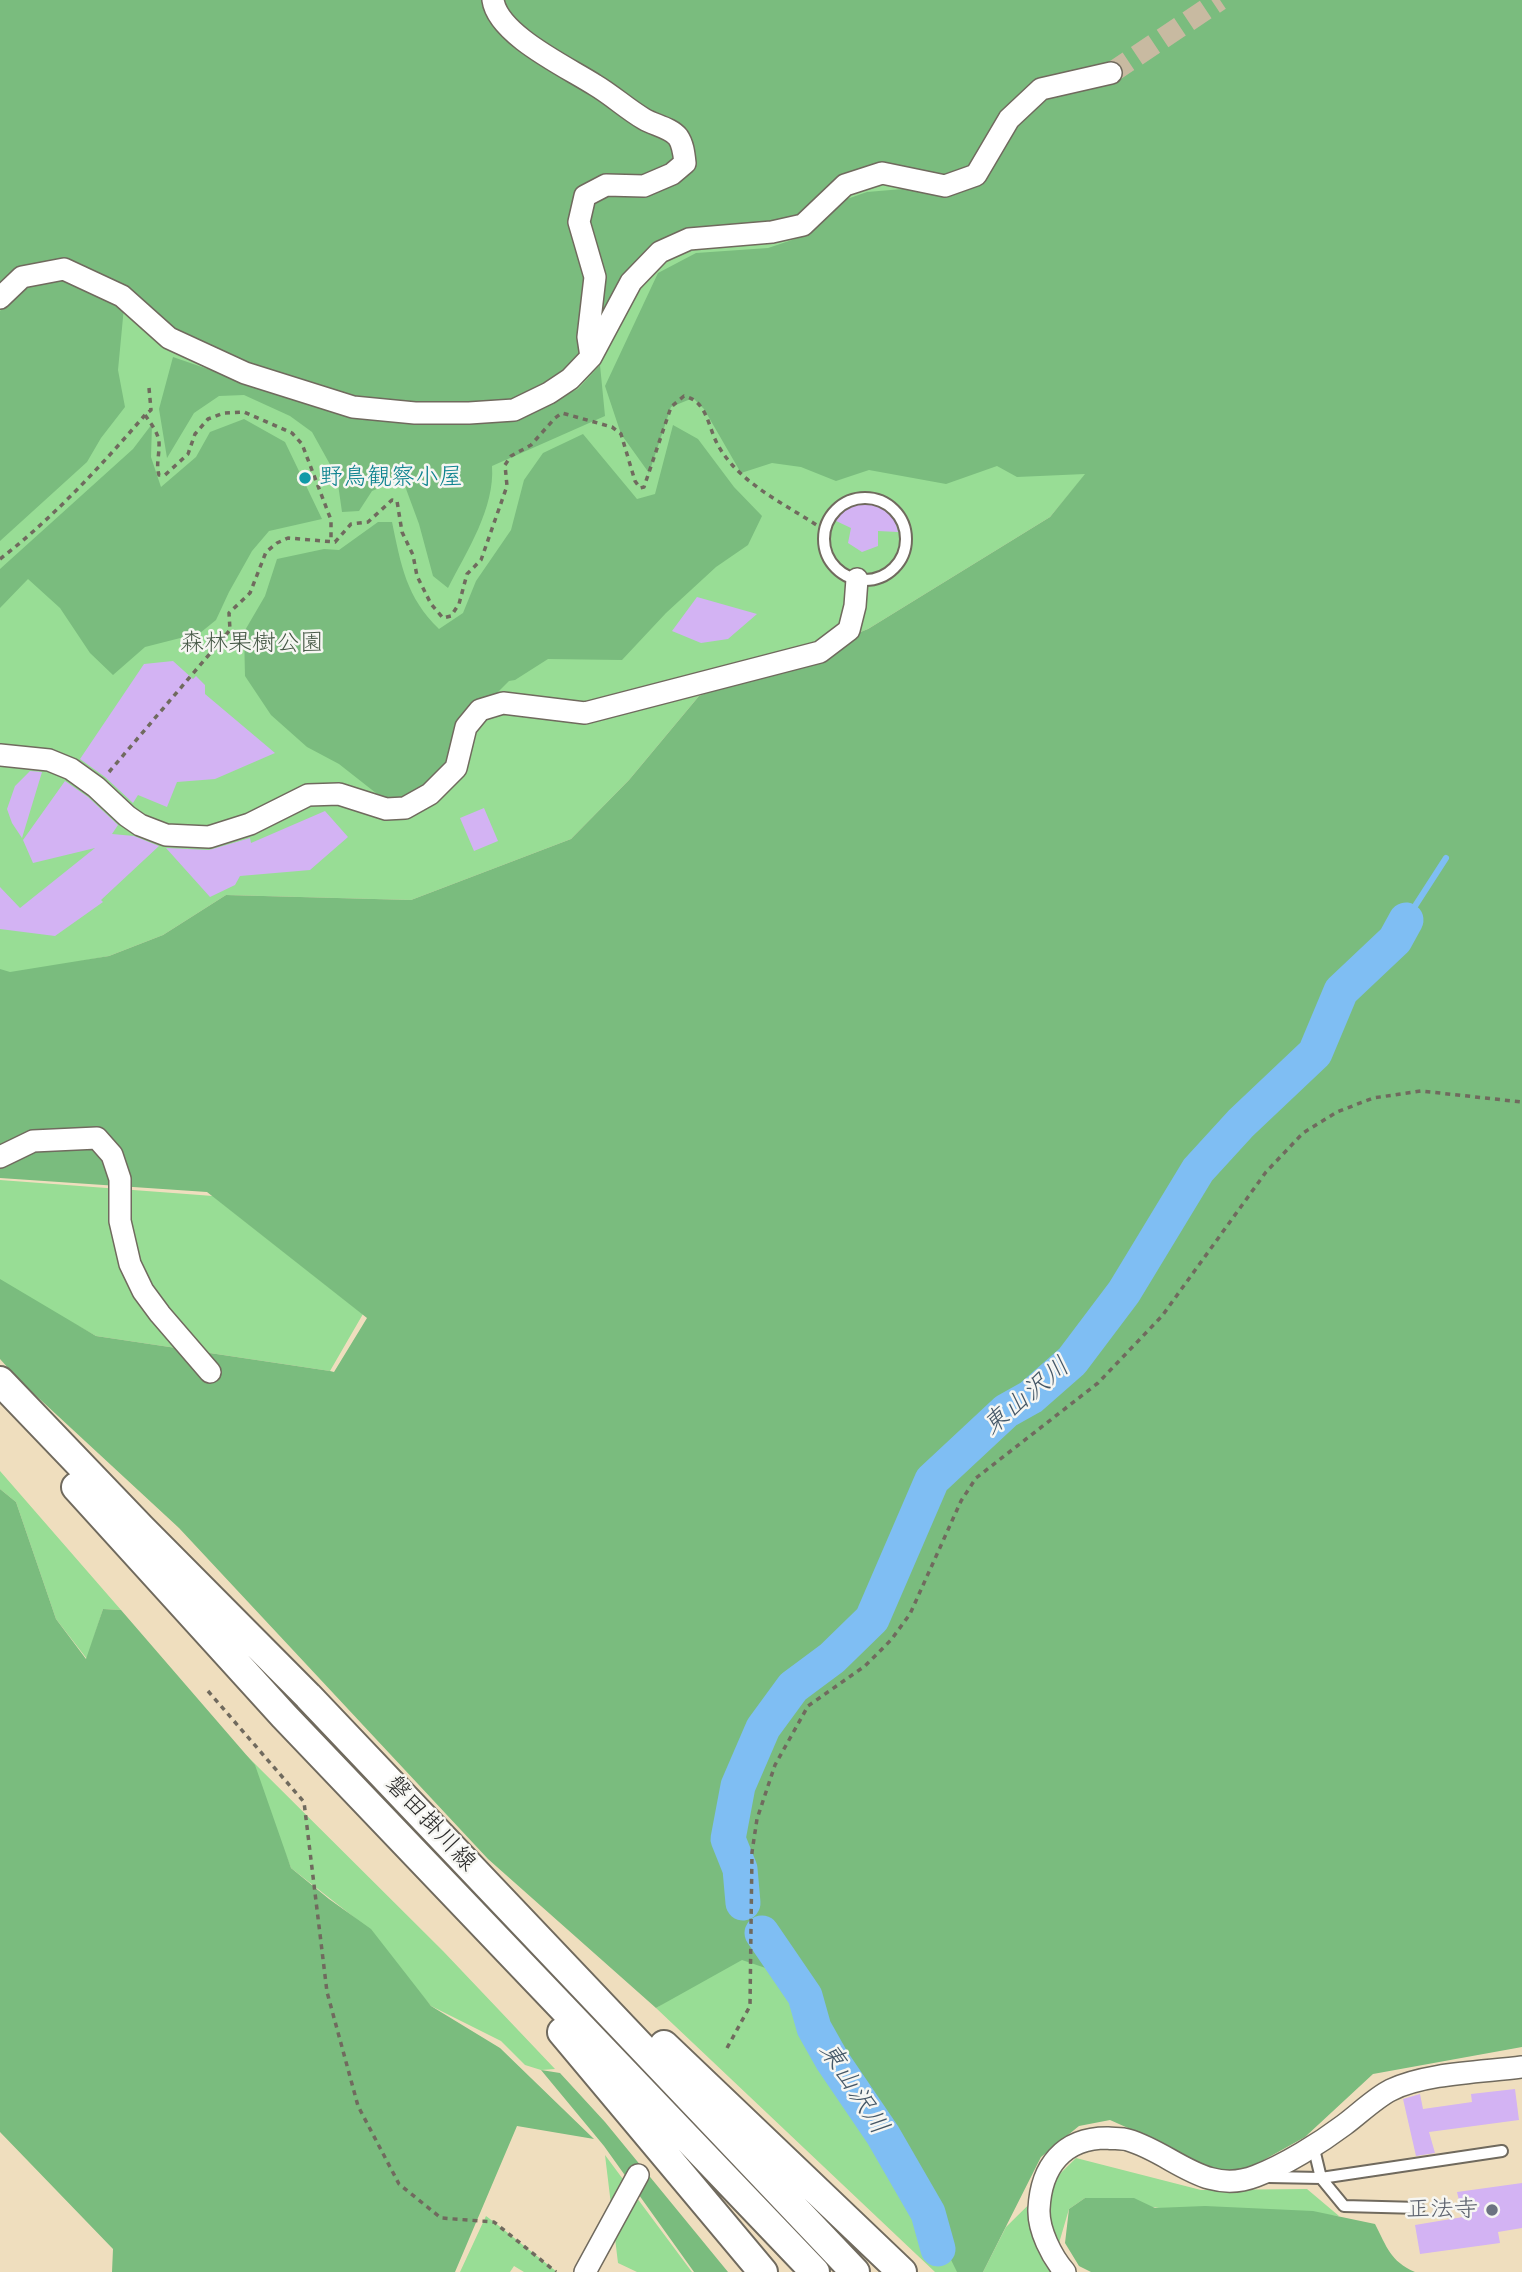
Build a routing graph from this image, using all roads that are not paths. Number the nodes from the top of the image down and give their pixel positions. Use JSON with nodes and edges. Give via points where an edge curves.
{"nodes":[{"id":1,"x":493,"y":0,"type":"edge"},
{"id":2,"x":1111,"y":73,"type":"tunnel mouth"},
{"id":3,"x":0,"y":298,"type":"edge"},
{"id":4,"x":592,"y":357,"type":"junction"},
{"id":5,"x":857,"y":579,"type":"junction"},
{"id":6,"x":0,"y":755,"type":"edge"},
{"id":7,"x":0,"y":1157,"type":"edge"},
{"id":8,"x":210,"y":1371,"type":"dead end"},
{"id":9,"x":0,"y":1381,"type":"edge"},
{"id":10,"x":0,"y":1403,"type":"edge"},
{"id":11,"x":284,"y":1716,"type":"junction"},
{"id":12,"x":478,"y":1876,"type":"junction"},
{"id":13,"x":1522,"y":2067,"type":"edge"},
{"id":14,"x":1313,"y":2145,"type":"junction"},
{"id":15,"x":1502,"y":2151,"type":"dead end"},
{"id":16,"x":638,"y":2175,"type":"dead end"},
{"id":17,"x":1255,"y":2176,"type":"junction"},
{"id":18,"x":1321,"y":2178,"type":"junction"},
{"id":19,"x":1419,"y":2208,"type":"dead end"},
{"id":20,"x":585,"y":2272,"type":"edge"},
{"id":21,"x":762,"y":2272,"type":"edge"},
{"id":22,"x":815,"y":2272,"type":"edge"},
{"id":23,"x":855,"y":2272,"type":"edge"},
{"id":24,"x":902,"y":2272,"type":"edge"},
{"id":25,"x":1065,"y":2272,"type":"edge"}],
"edges":[{"from":1,"to":4,"type":"street","via":[[497,14],[513,30],[644,119],[676,135],[683,148],[685,163],[672,174],[644,186],[606,186],[585,196],[579,222],[595,277],[588,337]]},
{"from":2,"to":4,"type":"street","via":[[1041,89],[1009,119],[976,175],[944,186],[882,173],[845,185],[803,225],[689,239],[660,251],[631,282]]},
{"from":3,"to":4,"type":"street","via":[[22,277],[64,269],[122,296],[169,338],[245,373],[353,407],[415,413],[514,410],[560,386]]},
{"from":5,"to":5,"type":"lane","via":[[830,561],[824,530],[842,504],[873,498],[888,504],[899,516],[906,531],[906,547],[900,562],[888,573]]},
{"from":5,"to":6,"type":"street","via":[[849,630],[820,652],[585,713],[503,703],[480,710],[466,726],[456,768],[430,794],[405,808],[386,809],[339,794],[308,795],[250,824],[209,837],[166,835],[140,825],[71,769],[49,760]]},
{"from":7,"to":8,"type":"street","via":[[33,1141],[97,1138],[112,1155],[120,1179],[120,1221],[130,1264],[143,1291]]},
{"from":9,"to":12,"type":"main road","name":"磐田掛川線"},
{"from":10,"to":11,"type":"main road","name":"磐田掛川線"},
{"from":11,"to":21,"type":"main road","via":[[357,1810],[569,2040]]},
{"from":11,"to":22,"type":"main road","name":"磐田掛川線"},
{"from":12,"to":23,"type":"main road","name":"磐田掛川線"},
{"from":12,"to":24,"type":"main road","via":[[585,1970]]},
{"from":13,"to":14,"type":"street","via":[[1421,2080],[1391,2090]]},
{"from":14,"to":17,"type":"street"},
{"from":14,"to":18,"type":"lane"},
{"from":15,"to":18,"type":"lane"},
{"from":16,"to":20,"type":"street"},
{"from":17,"to":18,"type":"lane"},
{"from":17,"to":25,"type":"street","via":[[1224,2182],[1195,2174],[1124,2139],[1088,2138],[1059,2153],[1040,2192],[1038,2216],[1056,2262]]},
{"from":18,"to":19,"type":"lane","via":[[1344,2206]]}]}
